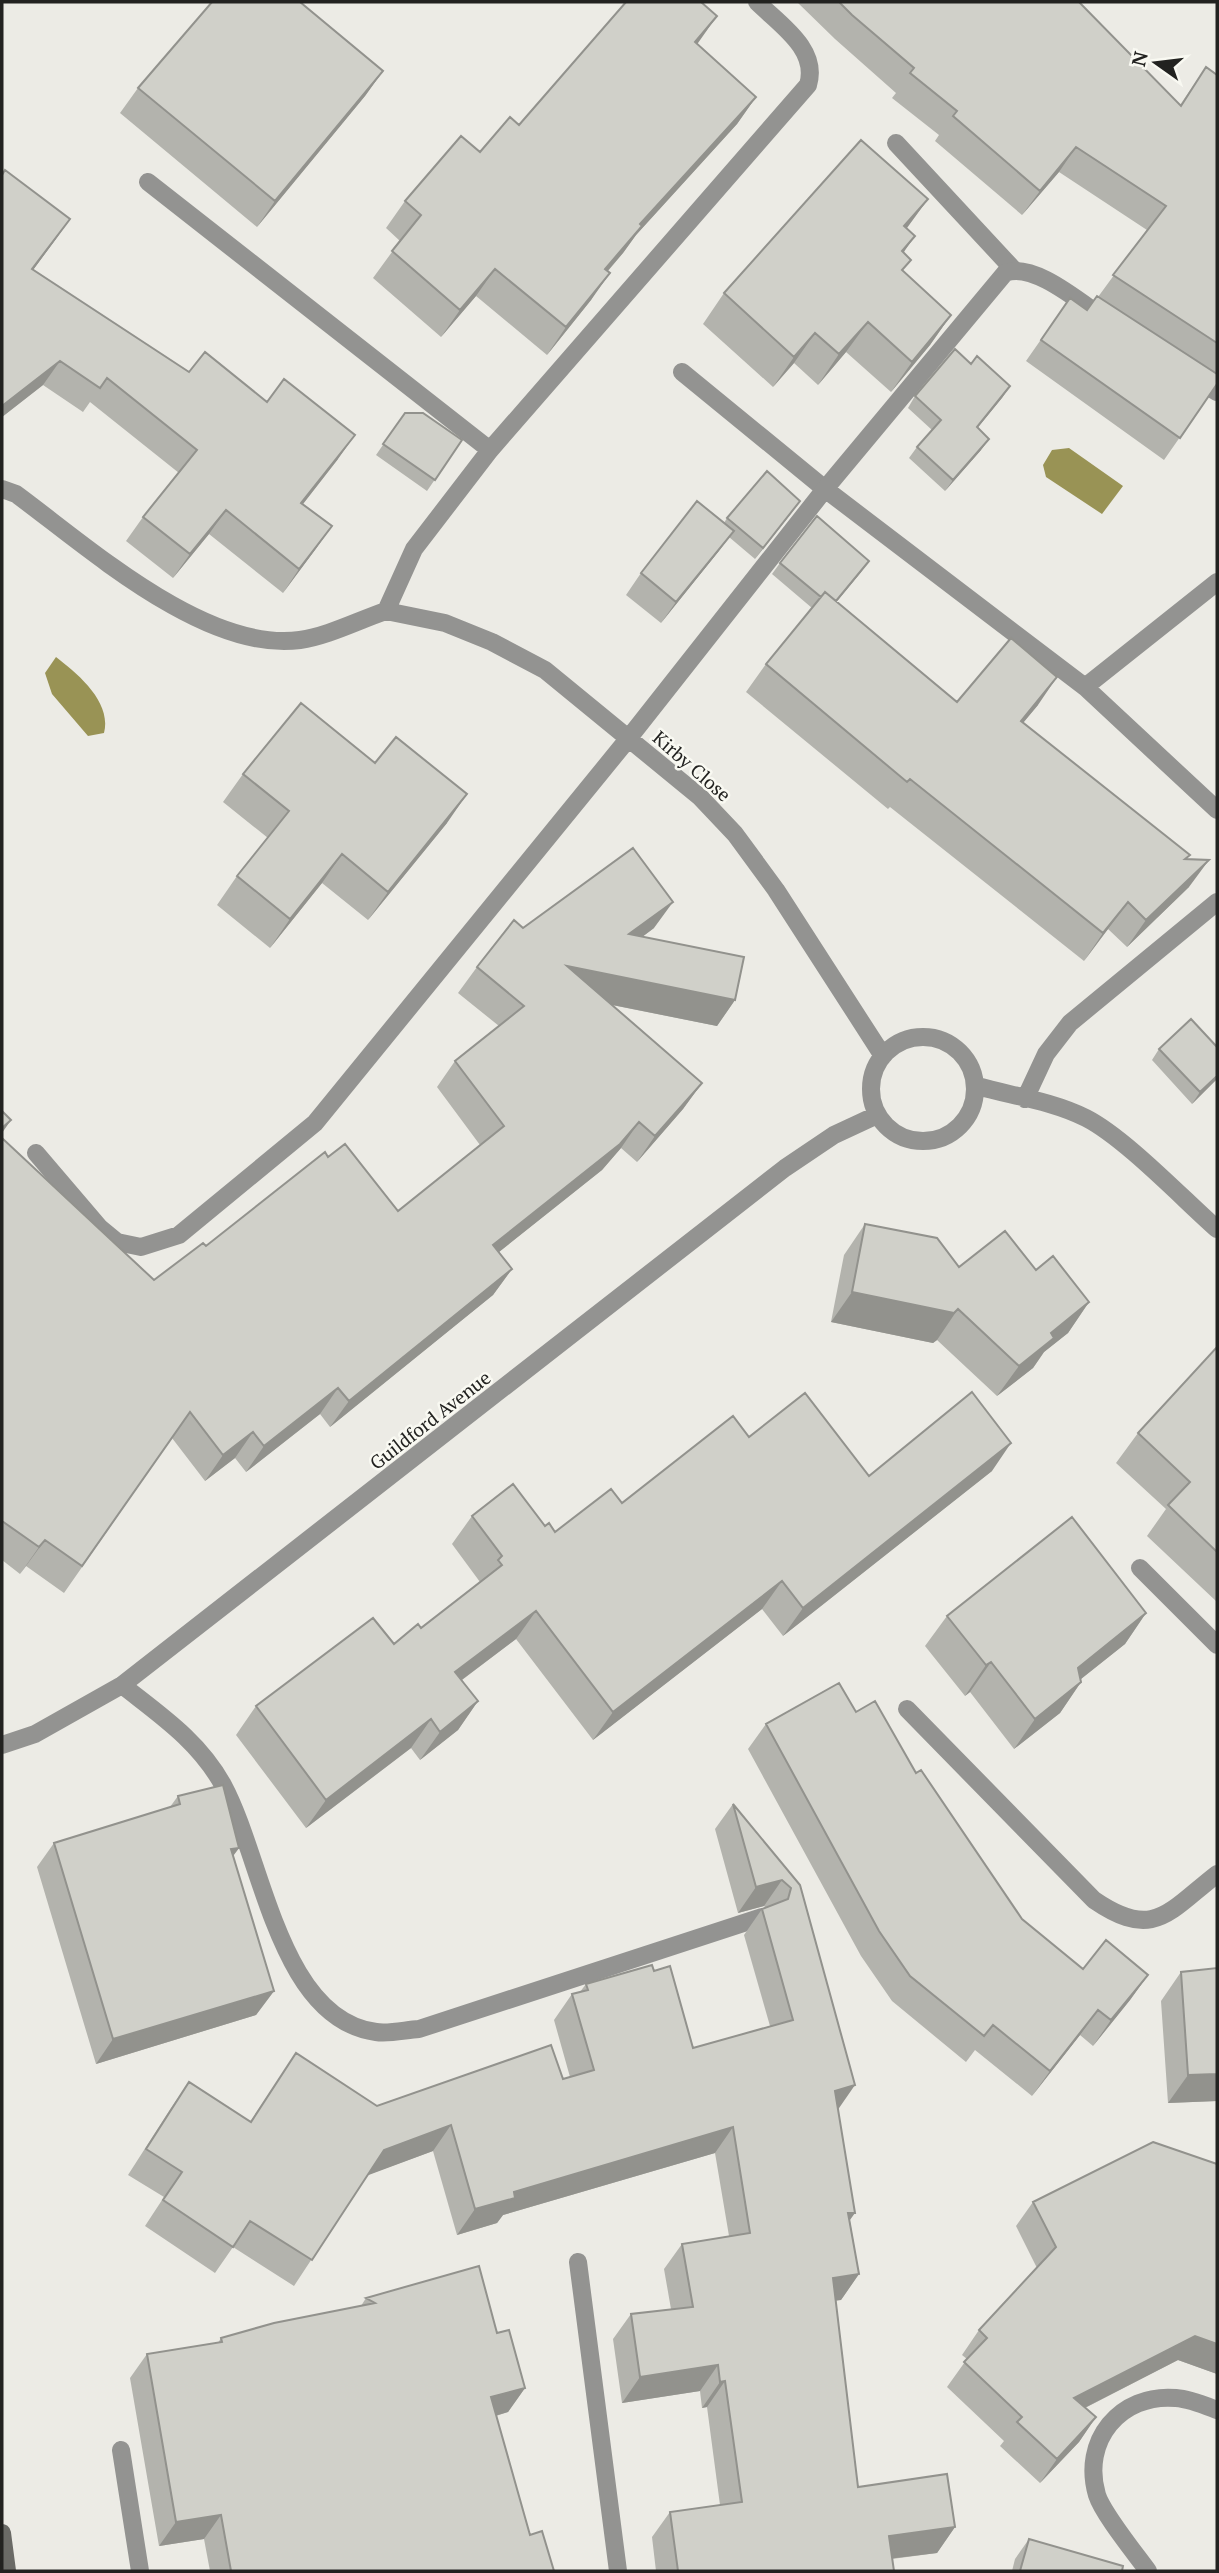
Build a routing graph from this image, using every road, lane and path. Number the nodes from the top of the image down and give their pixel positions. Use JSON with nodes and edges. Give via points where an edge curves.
{"nodes":[{"id":1,"x":757,"y":2,"type":"edge"},
{"id":2,"x":896,"y":143,"type":"dead end"},
{"id":3,"x":148,"y":182,"type":"dead end"},
{"id":4,"x":1014,"y":270,"type":"junction"},
{"id":5,"x":1127,"y":333,"type":"edge"},
{"id":6,"x":1183,"y":370,"type":"edge"},
{"id":7,"x":682,"y":372,"type":"dead end"},
{"id":8,"x":1217,"y":392,"type":"edge"},
{"id":9,"x":490,"y":450,"type":"junction"},
{"id":10,"x":2,"y":489,"type":"edge"},
{"id":11,"x":825,"y":489,"type":"junction"},
{"id":12,"x":1217,"y":582,"type":"edge"},
{"id":13,"x":386,"y":611,"type":"junction"},
{"id":14,"x":1086,"y":687,"type":"junction"},
{"id":15,"x":628,"y":739,"type":"junction"},
{"id":16,"x":1217,"y":810,"type":"edge"},
{"id":17,"x":1217,"y":902,"type":"edge"},
{"id":18,"x":883,"y":1056,"type":"junction"},
{"id":19,"x":977,"y":1086,"type":"junction"},
{"id":20,"x":1025,"y":1099,"type":"junction"},
{"id":21,"x":877,"y":1115,"type":"junction"},
{"id":22,"x":36,"y":1153,"type":"dead end"},
{"id":23,"x":1217,"y":1229,"type":"edge"},
{"id":24,"x":1140,"y":1568,"type":"dead end"},
{"id":25,"x":1217,"y":1645,"type":"edge"},
{"id":26,"x":122,"y":1685,"type":"junction"},
{"id":27,"x":907,"y":1709,"type":"dead end"},
{"id":28,"x":2,"y":1745,"type":"edge"},
{"id":29,"x":1217,"y":1874,"type":"edge"},
{"id":30,"x":762,"y":1917,"type":"edge"},
{"id":31,"x":578,"y":2262,"type":"dead end"},
{"id":32,"x":1217,"y":2410,"type":"edge"},
{"id":33,"x":121,"y":2450,"type":"dead end"},
{"id":34,"x":2,"y":2533,"type":"edge"},
{"id":35,"x":7,"y":2571,"type":"edge"},
{"id":36,"x":140,"y":2571,"type":"edge"},
{"id":37,"x":618,"y":2571,"type":"edge"},
{"id":38,"x":1148,"y":2571,"type":"edge"}],
"edges":[{"from":1,"to":9,"type":"street","via":[[809,57],[812,72],[808,85]]},
{"from":2,"to":4,"type":"street"},
{"from":3,"to":9,"type":"street"},
{"from":4,"to":5,"type":"street","via":[[1036,274]]},
{"from":4,"to":11,"type":"street","via":[[1005,274]]},
{"from":6,"to":8,"type":"street"},
{"from":7,"to":11,"type":"street"},
{"from":9,"to":13,"type":"street","via":[[414,549]]},
{"from":10,"to":13,"type":"street","via":[[16,494],[166,603],[257,640],[301,640]]},
{"from":11,"to":14,"type":"street"},
{"from":11,"to":15,"type":"street"},
{"from":12,"to":14,"type":"street"},
{"from":13,"to":15,"type":"street","name":"Kirby Close","via":[[445,623],[545,670]]},
{"from":14,"to":16,"type":"street"},
{"from":15,"to":18,"type":"street","name":"Kirby Close","via":[[700,797],[735,834]]},
{"from":15,"to":22,"type":"street","via":[[315,1123],[179,1235],[141,1247],[117,1242]]},
{"from":17,"to":20,"type":"street","via":[[1070,1023],[1046,1054]]},
{"from":18,"to":19,"type":"street","via":[[899,1043],[922,1037],[946,1042],[965,1057]]},
{"from":18,"to":21,"type":"street","via":[[871,1095]]},
{"from":19,"to":20,"type":"street"},
{"from":19,"to":21,"type":"street","via":[[969,1116],[949,1136],[922,1142],[896,1135]]},
{"from":20,"to":23,"type":"street","via":[[1087,1118]]},
{"from":21,"to":26,"type":"street","name":"Guildford Avenue","via":[[834,1135],[785,1168]]},
{"from":24,"to":25,"type":"street"},
{"from":26,"to":28,"type":"street","name":"Guildford Avenue","via":[[35,1734]]},
{"from":26,"to":30,"type":"street","via":[[179,1729],[205,1756],[244,1830],[293,1967],[316,2001],[346,2023],[377,2032],[419,2029]]},
{"from":27,"to":29,"type":"street","via":[[993,1801],[1111,1912],[1137,1922],[1158,1919]]},
{"from":31,"to":37,"type":"street"},
{"from":32,"to":38,"type":"street","via":[[1175,2398],[1150,2399],[1131,2404],[1102,2433],[1092,2473],[1098,2498]]},
{"from":33,"to":36,"type":"street"},
{"from":34,"to":35,"type":"main road"}]}
